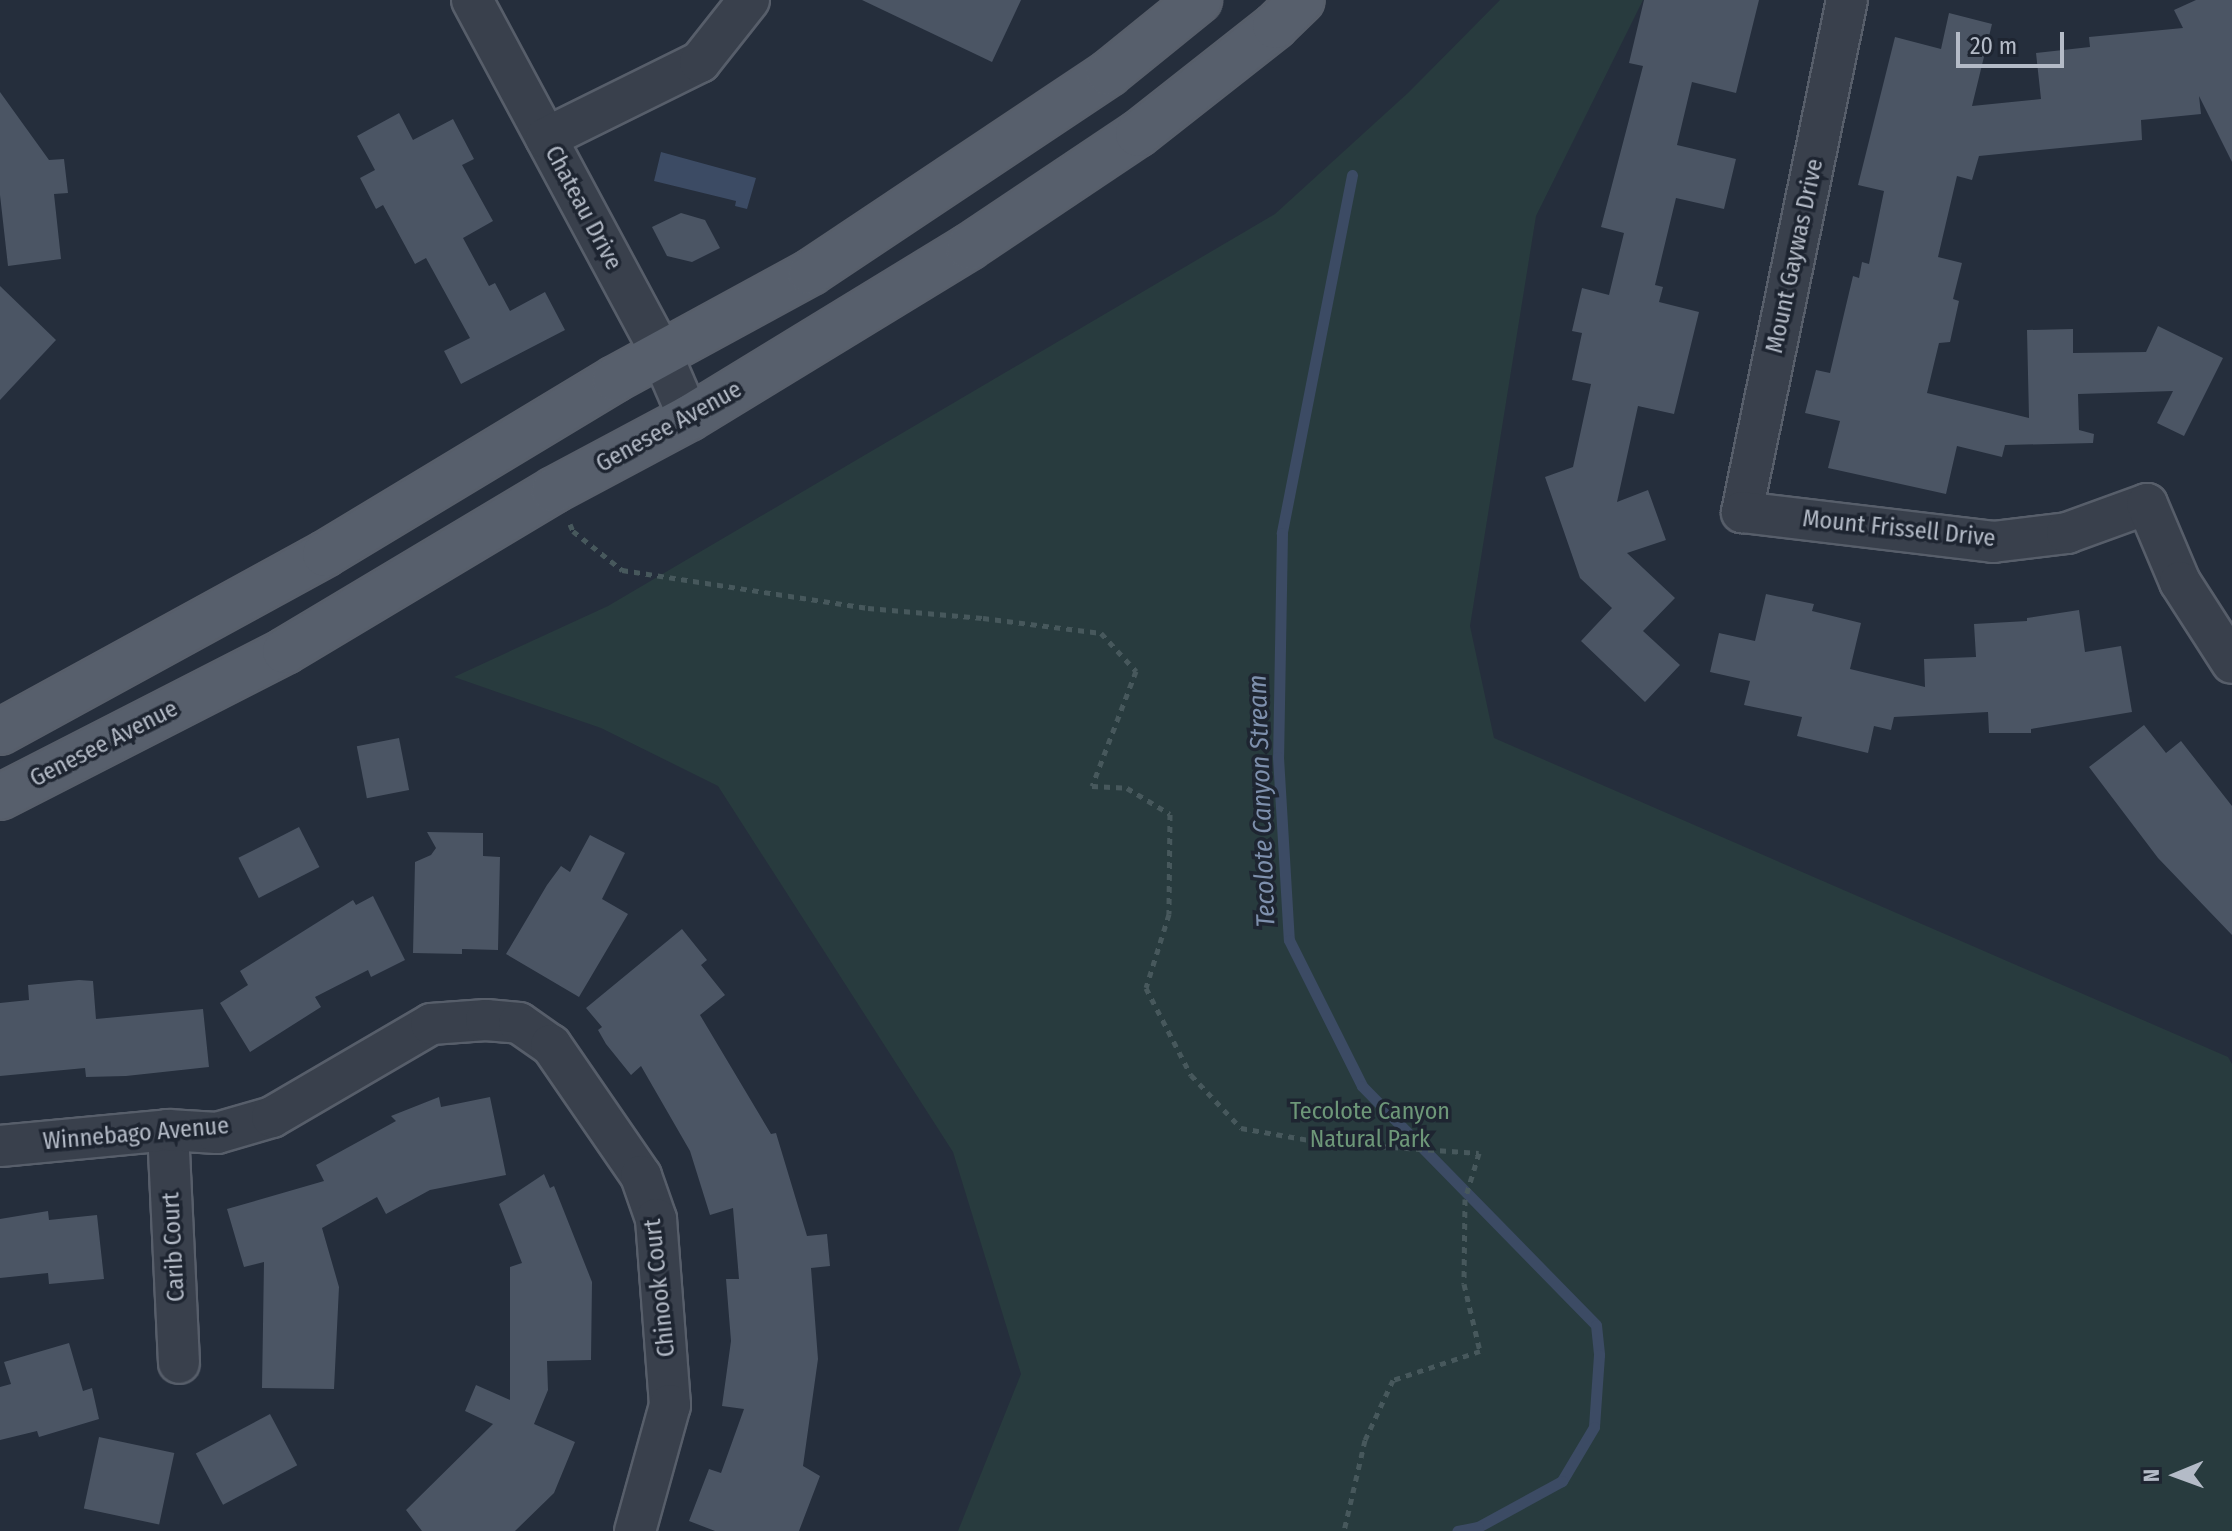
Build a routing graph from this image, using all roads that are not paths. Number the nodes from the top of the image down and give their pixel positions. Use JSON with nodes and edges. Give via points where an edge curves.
{"nodes":[{"id":1,"x":472,"y":0,"type":"edge"},
{"id":2,"x":749,"y":0,"type":"edge"},
{"id":3,"x":1199,"y":0,"type":"edge"},
{"id":4,"x":1302,"y":0,"type":"edge"},
{"id":5,"x":1847,"y":0,"type":"edge"},
{"id":6,"x":546,"y":138,"type":"junction"},
{"id":7,"x":661,"y":353,"type":"junction"},
{"id":8,"x":689,"y":418,"type":"junction"},
{"id":9,"x":1742,"y":512,"type":"joint"},
{"id":10,"x":2232,"y":663,"type":"edge"},
{"id":11,"x":0,"y":732,"type":"edge"},
{"id":12,"x":0,"y":797,"type":"edge"},
{"id":13,"x":486,"y":1020,"type":"joint"},
{"id":14,"x":168,"y":1130,"type":"junction"},
{"id":15,"x":0,"y":1146,"type":"edge"},
{"id":16,"x":179,"y":1363,"type":"dead end"},
{"id":17,"x":635,"y":1531,"type":"edge"}],
"edges":[{"from":1,"to":6,"type":"street","name":"Chateau Drive"},
{"from":2,"to":6,"type":"street","via":[[700,62]]},
{"from":3,"to":7,"type":"main road","via":[[1109,73],[946,185],[811,272]]},
{"from":4,"to":8,"type":"main road","name":"Genesee Avenue","via":[[1138,134],[969,247]]},
{"from":5,"to":9,"type":"street","name":"Mount Gaywas Drive"},
{"from":6,"to":7,"type":"street","name":"Chateau Drive"},
{"from":7,"to":8,"type":"street","name":"Chateau Drive"},
{"from":7,"to":11,"type":"main road","via":[[325,554]]},
{"from":8,"to":12,"type":"main road","name":"Genesee Avenue","via":[[554,490],[285,651]]},
{"from":9,"to":10,"type":"street","name":"Mount Frissell Drive","via":[[1993,542],[2067,533],[2147,504],[2180,582]]},
{"from":13,"to":14,"type":"street","name":"Winnebago Avenue","via":[[431,1024],[272,1117],[217,1133]]},
{"from":13,"to":17,"type":"street","name":"Chinook Court","via":[[519,1023],[551,1045],[641,1176],[656,1219],[670,1405]]},
{"from":14,"to":15,"type":"street","name":"Winnebago Avenue"},
{"from":14,"to":16,"type":"street","name":"Carib Court"}]}
